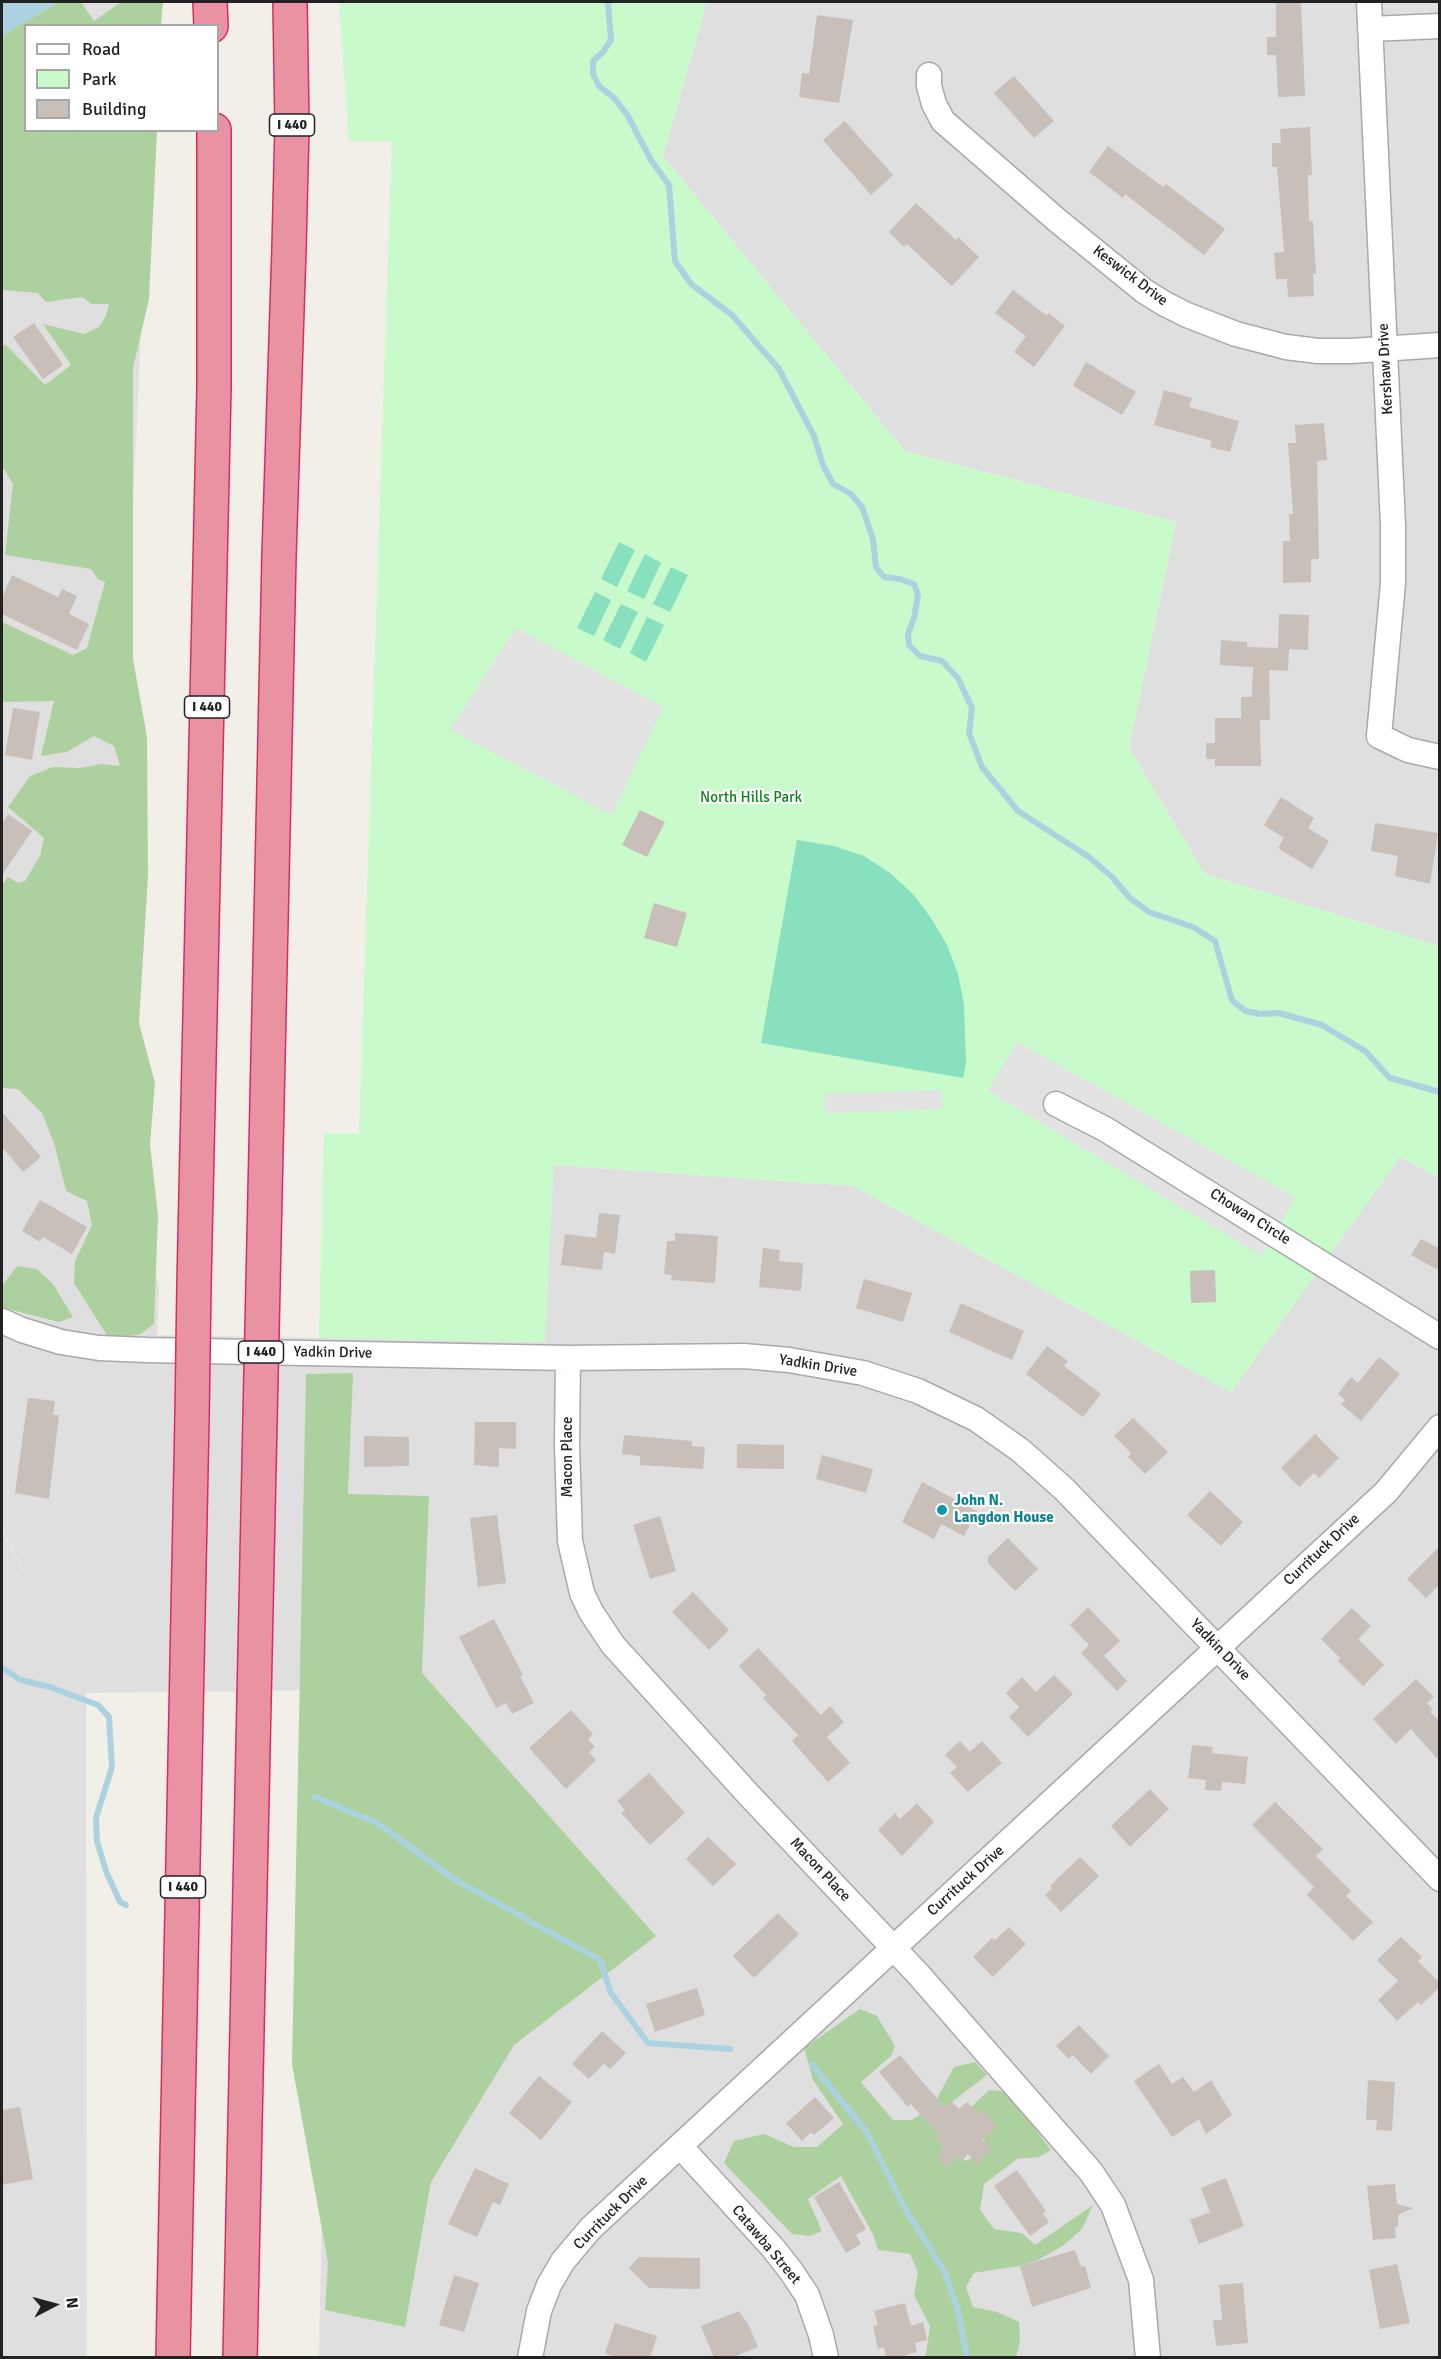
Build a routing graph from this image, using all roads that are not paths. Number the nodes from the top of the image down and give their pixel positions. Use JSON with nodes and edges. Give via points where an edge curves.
{"nodes":[{"id":1,"x":210,"y":2,"type":"edge"},
{"id":2,"x":290,"y":2,"type":"edge"},
{"id":3,"x":1369,"y":2,"type":"edge"},
{"id":4,"x":211,"y":24,"type":"edge"},
{"id":5,"x":1440,"y":26,"type":"edge"},
{"id":6,"x":1370,"y":29,"type":"junction"},
{"id":7,"x":929,"y":75,"type":"dead end"},
{"id":8,"x":214,"y":132,"type":"edge"},
{"id":9,"x":1440,"y":345,"type":"edge"},
{"id":10,"x":1385,"y":348,"type":"junction"},
{"id":11,"x":1440,"y":757,"type":"edge"},
{"id":12,"x":1056,"y":1104,"type":"dead end"},
{"id":13,"x":2,"y":1321,"type":"edge"},
{"id":14,"x":1440,"y":1337,"type":"edge"},
{"id":15,"x":568,"y":1358,"type":"junction"},
{"id":16,"x":1440,"y":1427,"type":"edge"},
{"id":17,"x":1218,"y":1647,"type":"junction"},
{"id":18,"x":1440,"y":1879,"type":"edge"},
{"id":19,"x":893,"y":1948,"type":"junction"},
{"id":20,"x":680,"y":2146,"type":"junction"},
{"id":21,"x":173,"y":2358,"type":"edge"},
{"id":22,"x":240,"y":2358,"type":"edge"},
{"id":23,"x":530,"y":2358,"type":"edge"},
{"id":24,"x":826,"y":2358,"type":"edge"},
{"id":25,"x":1148,"y":2358,"type":"edge"}],
"edges":[{"from":1,"to":4,"type":"highway"},
{"from":2,"to":22,"type":"highway","number":"I 440","bridge":true,"via":[[291,159]]},
{"from":3,"to":6,"type":"street","name":"Kershaw Drive"},
{"from":5,"to":6,"type":"street"},
{"from":6,"to":10,"type":"street","name":"Kershaw Drive"},
{"from":7,"to":10,"type":"street","name":"Keswick Drive","via":[[934,104],[943,121],[1058,221],[1165,304],[1236,334],[1286,347],[1318,351]]},
{"from":8,"to":21,"type":"highway","number":"I 440","bridge":true,"via":[[214,387]]},
{"from":9,"to":10,"type":"street","name":"Keswick Drive"},
{"from":10,"to":11,"type":"street","name":"Kershaw Drive","via":[[1393,583],[1379,736],[1408,750]]},
{"from":12,"to":14,"type":"street","name":"Chowan Circle","via":[[1106,1129]]},
{"from":13,"to":15,"type":"street","name":"Yadkin Drive","via":[[61,1342],[99,1348]]},
{"from":15,"to":17,"type":"street","name":"Yadkin Drive","via":[[736,1355],[789,1360],[863,1373],[935,1398],[976,1419],[1039,1466]]},
{"from":15,"to":19,"type":"street","name":"Macon Place","via":[[570,1541],[582,1593],[591,1612],[613,1645]]},
{"from":16,"to":17,"type":"street","name":"Currituck Drive","via":[[1386,1492]]},
{"from":17,"to":18,"type":"street","name":"Yadkin Drive"},
{"from":17,"to":19,"type":"street","name":"Currituck Drive"},
{"from":19,"to":20,"type":"street","name":"Currituck Drive"},
{"from":19,"to":25,"type":"street","name":"Macon Place","via":[[1091,2172],[1113,2205],[1141,2280]]},
{"from":20,"to":23,"type":"street","name":"Currituck Drive","via":[[591,2228],[563,2261],[539,2311]]},
{"from":20,"to":24,"type":"street","name":"Catawba Street","via":[[791,2271],[807,2295]]}]}
